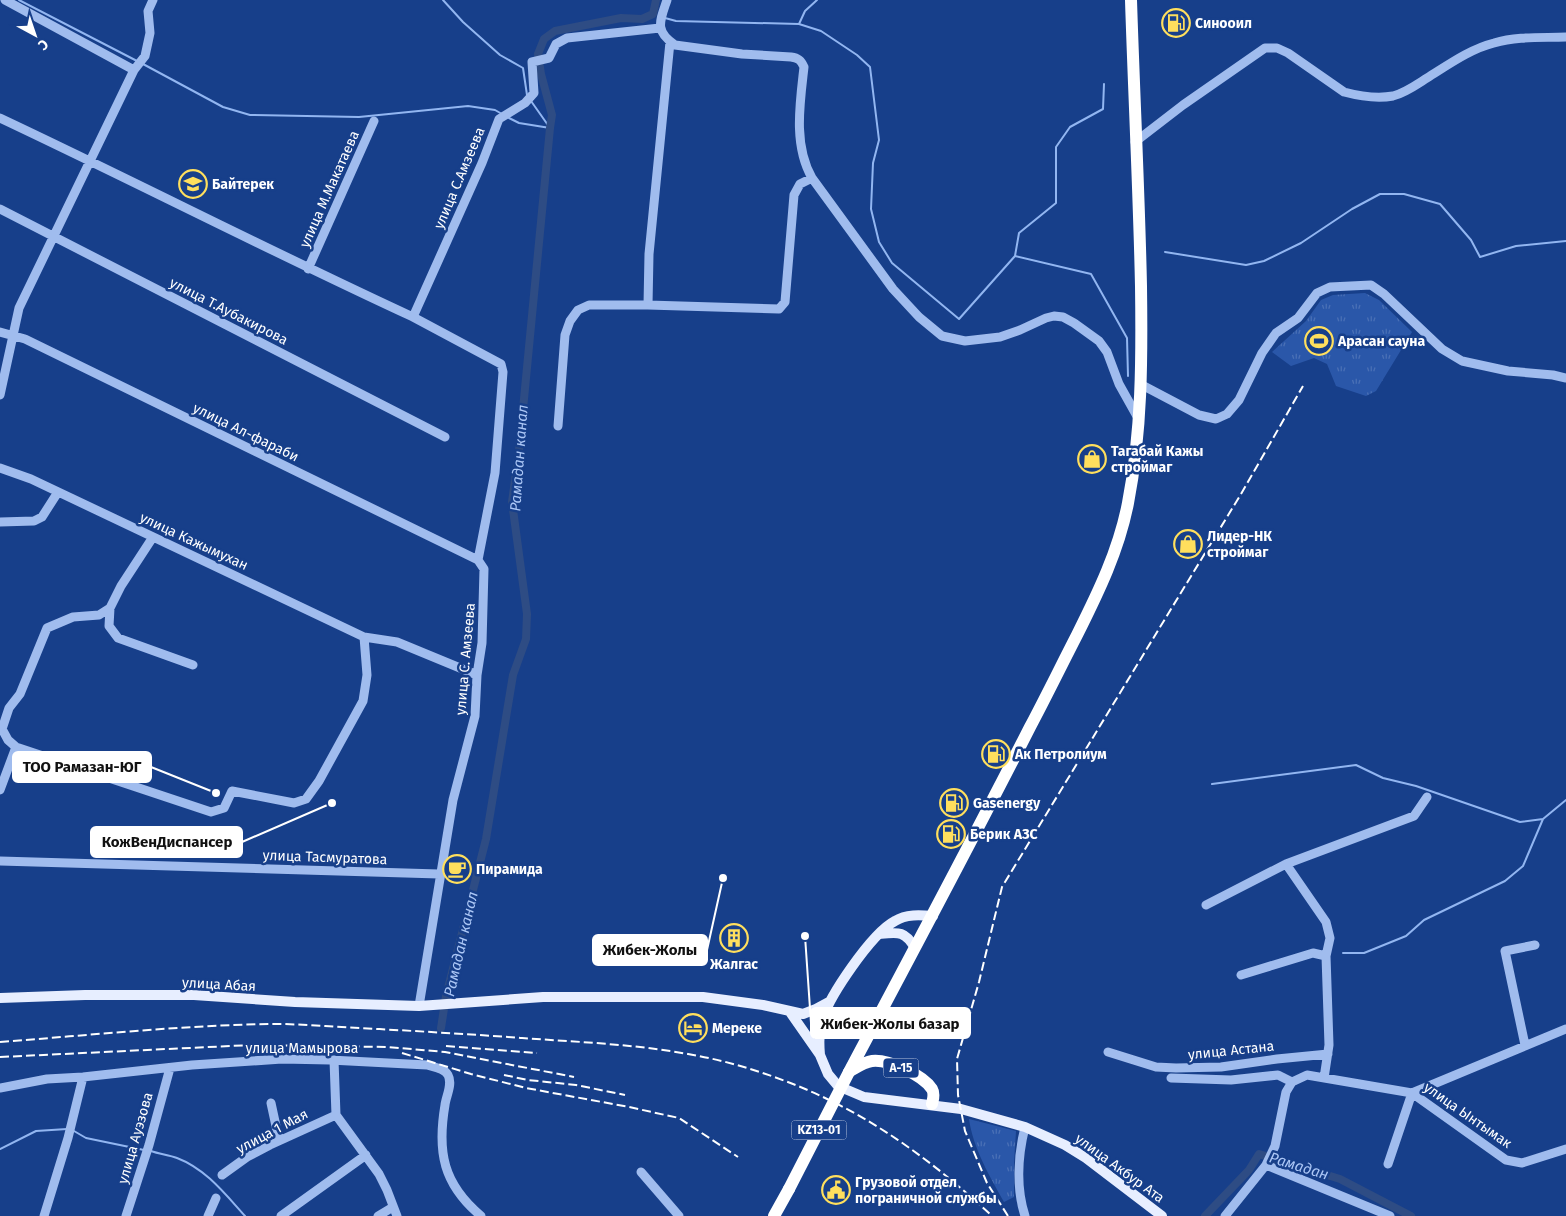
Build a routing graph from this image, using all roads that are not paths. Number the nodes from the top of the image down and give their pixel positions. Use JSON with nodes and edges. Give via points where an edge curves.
{"nodes":[{"id":1,"x":5,"y":0,"type":"edge"},
{"id":2,"x":152,"y":0,"type":"edge"},
{"id":3,"x":667,"y":0,"type":"edge"},
{"id":4,"x":1131,"y":0,"type":"edge"},
{"id":5,"x":660,"y":28,"type":"junction"},
{"id":6,"x":1566,"y":37,"type":"edge"},
{"id":7,"x":670,"y":42,"type":"junction"},
{"id":8,"x":134,"y":70,"type":"junction"},
{"id":9,"x":0,"y":118,"type":"edge"},
{"id":10,"x":374,"y":121,"type":"dead end"},
{"id":11,"x":1135,"y":142,"type":"junction"},
{"id":12,"x":91,"y":161,"type":"junction"},
{"id":13,"x":812,"y":178,"type":"junction"},
{"id":14,"x":0,"y":209,"type":"edge"},
{"id":15,"x":53,"y":236,"type":"junction"},
{"id":16,"x":308,"y":268,"type":"junction"},
{"id":17,"x":648,"y":305,"type":"junction"},
{"id":18,"x":413,"y":318,"type":"junction"},
{"id":19,"x":0,"y":332,"type":"edge"},
{"id":20,"x":14,"y":336,"type":"junction"},
{"id":21,"x":1566,"y":378,"type":"edge"},
{"id":22,"x":1142,"y":385,"type":"junction"},
{"id":23,"x":0,"y":395,"type":"edge"},
{"id":24,"x":1139,"y":419,"type":"junction"},
{"id":25,"x":558,"y":426,"type":"dead end"},
{"id":26,"x":445,"y":437,"type":"dead end"},
{"id":27,"x":0,"y":468,"type":"edge"},
{"id":28,"x":58,"y":492,"type":"junction"},
{"id":29,"x":0,"y":522,"type":"edge"},
{"id":30,"x":153,"y":537,"type":"junction"},
{"id":31,"x":478,"y":560,"type":"junction"},
{"id":32,"x":110,"y":608,"type":"junction"},
{"id":33,"x":364,"y":637,"type":"junction"},
{"id":34,"x":193,"y":665,"type":"dead end"},
{"id":35,"x":477,"y":675,"type":"junction"},
{"id":36,"x":16,"y":747,"type":"junction"},
{"id":37,"x":0,"y":790,"type":"edge"},
{"id":38,"x":1426,"y":797,"type":"dead end"},
{"id":39,"x":0,"y":861,"type":"edge"},
{"id":40,"x":1286,"y":864,"type":"junction"},
{"id":41,"x":439,"y":874,"type":"junction"},
{"id":42,"x":1206,"y":905,"type":"dead end"},
{"id":43,"x":933,"y":916,"type":"junction"},
{"id":44,"x":880,"y":934,"type":"junction"},
{"id":45,"x":1535,"y":945,"type":"dead end"},
{"id":46,"x":915,"y":948,"type":"junction"},
{"id":47,"x":1326,"y":956,"type":"junction"},
{"id":48,"x":1241,"y":975,"type":"dead end"},
{"id":49,"x":0,"y":998,"type":"edge"},
{"id":50,"x":829,"y":1002,"type":"junction"},
{"id":51,"x":419,"y":1006,"type":"junction"},
{"id":52,"x":790,"y":1012,"type":"junction"},
{"id":53,"x":1566,"y":1029,"type":"edge"},
{"id":54,"x":1525,"y":1046,"type":"junction"},
{"id":55,"x":1108,"y":1052,"type":"dead end"},
{"id":56,"x":820,"y":1054,"type":"junction"},
{"id":57,"x":1328,"y":1054,"type":"junction"},
{"id":58,"x":334,"y":1060,"type":"junction"},
{"id":59,"x":170,"y":1068,"type":"junction"},
{"id":60,"x":849,"y":1071,"type":"junction"},
{"id":61,"x":83,"y":1077,"type":"junction"},
{"id":62,"x":1171,"y":1078,"type":"dead end"},
{"id":63,"x":1324,"y":1078,"type":"junction"},
{"id":64,"x":1292,"y":1082,"type":"junction"},
{"id":65,"x":0,"y":1088,"type":"edge"},
{"id":66,"x":1412,"y":1093,"type":"junction"},
{"id":67,"x":271,"y":1103,"type":"dead end"},
{"id":68,"x":932,"y":1104,"type":"junction"},
{"id":69,"x":336,"y":1115,"type":"junction"},
{"id":70,"x":1025,"y":1127,"type":"junction"},
{"id":71,"x":279,"y":1140,"type":"junction"},
{"id":72,"x":1566,"y":1149,"type":"edge"},
{"id":73,"x":366,"y":1155,"type":"junction"},
{"id":74,"x":1388,"y":1164,"type":"dead end"},
{"id":75,"x":1266,"y":1165,"type":"junction"},
{"id":76,"x":641,"y":1172,"type":"dead end"},
{"id":77,"x":222,"y":1175,"type":"dead end"},
{"id":78,"x":216,"y":1198,"type":"dead end"},
{"id":79,"x":393,"y":1207,"type":"junction"},
{"id":80,"x":44,"y":1216,"type":"edge"},
{"id":81,"x":126,"y":1216,"type":"edge"},
{"id":82,"x":208,"y":1216,"type":"edge"},
{"id":83,"x":281,"y":1216,"type":"edge"},
{"id":84,"x":378,"y":1216,"type":"edge"},
{"id":85,"x":397,"y":1216,"type":"edge"},
{"id":86,"x":481,"y":1216,"type":"edge"},
{"id":87,"x":679,"y":1216,"type":"edge"},
{"id":88,"x":774,"y":1216,"type":"edge"},
{"id":89,"x":1025,"y":1216,"type":"edge"},
{"id":90,"x":1162,"y":1216,"type":"edge"},
{"id":91,"x":1225,"y":1216,"type":"edge"},
{"id":92,"x":1390,"y":1216,"type":"edge"}],
"edges":[{"from":1,"to":8,"type":"street"},
{"from":2,"to":8,"type":"street","via":[[148,11],[150,33],[145,56]]},
{"from":3,"to":5,"type":"street"},
{"from":4,"to":11,"type":"highway","number":"KZ13-01"},
{"from":5,"to":7,"type":"street"},
{"from":5,"to":18,"type":"street","name":"улица С.Амзеева","via":[[567,38],[556,44],[549,58],[532,62],[534,93],[525,103],[499,119]]},
{"from":6,"to":11,"type":"street","via":[[1524,37],[1493,43],[1411,88],[1384,97],[1344,92],[1288,53],[1277,48],[1265,48]]},
{"from":7,"to":13,"type":"street","via":[[685,48],[798,58],[804,66],[800,131],[805,166]]},
{"from":7,"to":17,"type":"street","via":[[649,254]]},
{"from":8,"to":12,"type":"street"},
{"from":9,"to":12,"type":"street","name":"улица М.Макатаева"},
{"from":10,"to":16,"type":"street","name":"улица М.Макатаева"},
{"from":11,"to":22,"type":"highway","number":"KZ13-01"},
{"from":12,"to":15,"type":"street"},
{"from":12,"to":16,"type":"street","name":"улица М.Макатаева"},
{"from":13,"to":17,"type":"street","via":[[800,184],[794,195],[785,302],[779,309]]},
{"from":13,"to":24,"type":"street","via":[[894,289],[919,317],[942,336],[965,341],[1000,337],[1046,318],[1063,317],[1099,342],[1107,352],[1119,384]]},
{"from":14,"to":15,"type":"street","name":"улица Т.Аубакирова"},
{"from":15,"to":20,"type":"street","via":[[19,308]]},
{"from":15,"to":26,"type":"street","name":"улица Т.Аубакирова"},
{"from":16,"to":18,"type":"street","name":"улица М.Макатаева"},
{"from":17,"to":25,"type":"street","via":[[589,305],[578,310],[565,335]]},
{"from":18,"to":31,"type":"street","name":"улица С. Амзеева","via":[[501,364],[504,372],[495,473]]},
{"from":19,"to":20,"type":"street","name":"улица Ал-фараби"},
{"from":20,"to":23,"type":"street"},
{"from":20,"to":31,"type":"street","name":"улица Ал-фараби"},
{"from":21,"to":22,"type":"street","via":[[1462,361],[1442,349],[1371,285],[1330,287],[1317,292],[1298,318],[1276,333],[1238,400],[1227,414],[1216,419],[1199,415]]},
{"from":22,"to":24,"type":"highway","number":"KZ13-01"},
{"from":24,"to":43,"type":"highway","number":"KZ13-01","via":[[1128,502],[1107,571]]},
{"from":27,"to":28,"type":"street","name":"улица Кажымухан"},
{"from":28,"to":29,"type":"street","via":[[42,517],[34,521]]},
{"from":28,"to":30,"type":"street","name":"улица Кажымухан"},
{"from":30,"to":32,"type":"street"},
{"from":30,"to":33,"type":"street","name":"улица Кажымухан"},
{"from":31,"to":35,"type":"street","name":"улица С. Амзеева","via":[[484,569],[482,643]]},
{"from":32,"to":34,"type":"street","via":[[109,626],[118,638]]},
{"from":32,"to":36,"type":"street","via":[[99,615],[72,617],[47,628],[2,729]]},
{"from":33,"to":35,"type":"street","name":"улица Кажымухан","via":[[397,642]]},
{"from":33,"to":36,"type":"street","via":[[367,674],[363,701],[319,781],[306,799],[294,803],[232,791],[224,808],[211,812]]},
{"from":35,"to":41,"type":"street","name":"улица С. Амзеева","via":[[475,716],[453,800]]},
{"from":36,"to":37,"type":"street"},
{"from":38,"to":40,"type":"street","via":[[1414,816]]},
{"from":39,"to":41,"type":"street","name":"улица Тасмуратова"},
{"from":40,"to":42,"type":"street"},
{"from":40,"to":47,"type":"street","via":[[1326,922],[1330,938]]},
{"from":41,"to":51,"type":"street","name":"улица С. Амзеева"},
{"from":43,"to":44,"type":"main road","via":[[900,918]]},
{"from":43,"to":46,"type":"highway","number":"KZ13-01"},
{"from":44,"to":46,"type":"main road","via":[[901,933]]},
{"from":44,"to":50,"type":"main road","via":[[851,967]]},
{"from":45,"to":54,"type":"street","via":[[1505,951]]},
{"from":46,"to":60,"type":"highway","number":"KZ13-01"},
{"from":47,"to":48,"type":"street","via":[[1313,953]]},
{"from":47,"to":57,"type":"street"},
{"from":49,"to":51,"type":"main road","name":"улица Абая","via":[[194,995]]},
{"from":50,"to":52,"type":"main road","name":"улица Абая","via":[[803,1014]]},
{"from":50,"to":56,"type":"main road","via":[[821,1023]]},
{"from":51,"to":52,"type":"main road","name":"улица Абая","via":[[543,998],[703,997]]},
{"from":52,"to":56,"type":"main road"},
{"from":53,"to":54,"type":"street"},
{"from":54,"to":66,"type":"street"},
{"from":55,"to":57,"type":"street","name":"улица Астана","via":[[1156,1067],[1176,1068],[1221,1067]]},
{"from":56,"to":68,"type":"main road","name":"улица Акбур Ата","via":[[828,1074],[838,1086],[851,1093],[864,1098]]},
{"from":57,"to":63,"type":"street"},
{"from":58,"to":59,"type":"street","name":"улица Мамырова","via":[[282,1059]]},
{"from":58,"to":69,"type":"street"},
{"from":58,"to":86,"type":"street","name":"улица Мамырова","via":[[427,1065],[444,1071],[450,1085],[443,1120],[444,1166],[457,1189]]},
{"from":59,"to":61,"type":"street","name":"улица Мамырова"},
{"from":59,"to":81,"type":"street","name":"улица Ауэзова"},
{"from":60,"to":68,"type":"highway","number":"A-15","via":[[864,1063],[890,1063],[921,1078],[932,1089]]},
{"from":60,"to":88,"type":"highway","number":"KZ13-01","bridge":true},
{"from":61,"to":65,"type":"street","name":"улица Мамырова","via":[[47,1079]]},
{"from":61,"to":80,"type":"street"},
{"from":62,"to":64,"type":"street","name":"улица Астана","via":[[1231,1080],[1278,1075]]},
{"from":63,"to":64,"type":"street","name":"улица Астана","via":[[1307,1075]]},
{"from":63,"to":66,"type":"street","name":"улица Астана"},
{"from":64,"to":75,"type":"street","via":[[1286,1092],[1276,1146]]},
{"from":66,"to":72,"type":"street","name":"улица Ынтымак","via":[[1506,1160],[1522,1162]]},
{"from":66,"to":74,"type":"street"},
{"from":67,"to":71,"type":"street"},
{"from":68,"to":70,"type":"main road","name":"улица Акбур Ата"},
{"from":69,"to":71,"type":"street","name":"улица 1 Мая"},
{"from":69,"to":73,"type":"street"},
{"from":70,"to":89,"type":"street","via":[[1020,1145],[1019,1190]]},
{"from":70,"to":90,"type":"main road","name":"улица Акбур Ата","via":[[1086,1158]]},
{"from":71,"to":77,"type":"street","name":"улица 1 Мая"},
{"from":73,"to":79,"type":"street","via":[[383,1182]]},
{"from":73,"to":83,"type":"street"},
{"from":75,"to":91,"type":"street"},
{"from":75,"to":92,"type":"street"},
{"from":76,"to":87,"type":"street"},
{"from":78,"to":82,"type":"street"},
{"from":79,"to":84,"type":"street"},
{"from":79,"to":85,"type":"street"}]}
